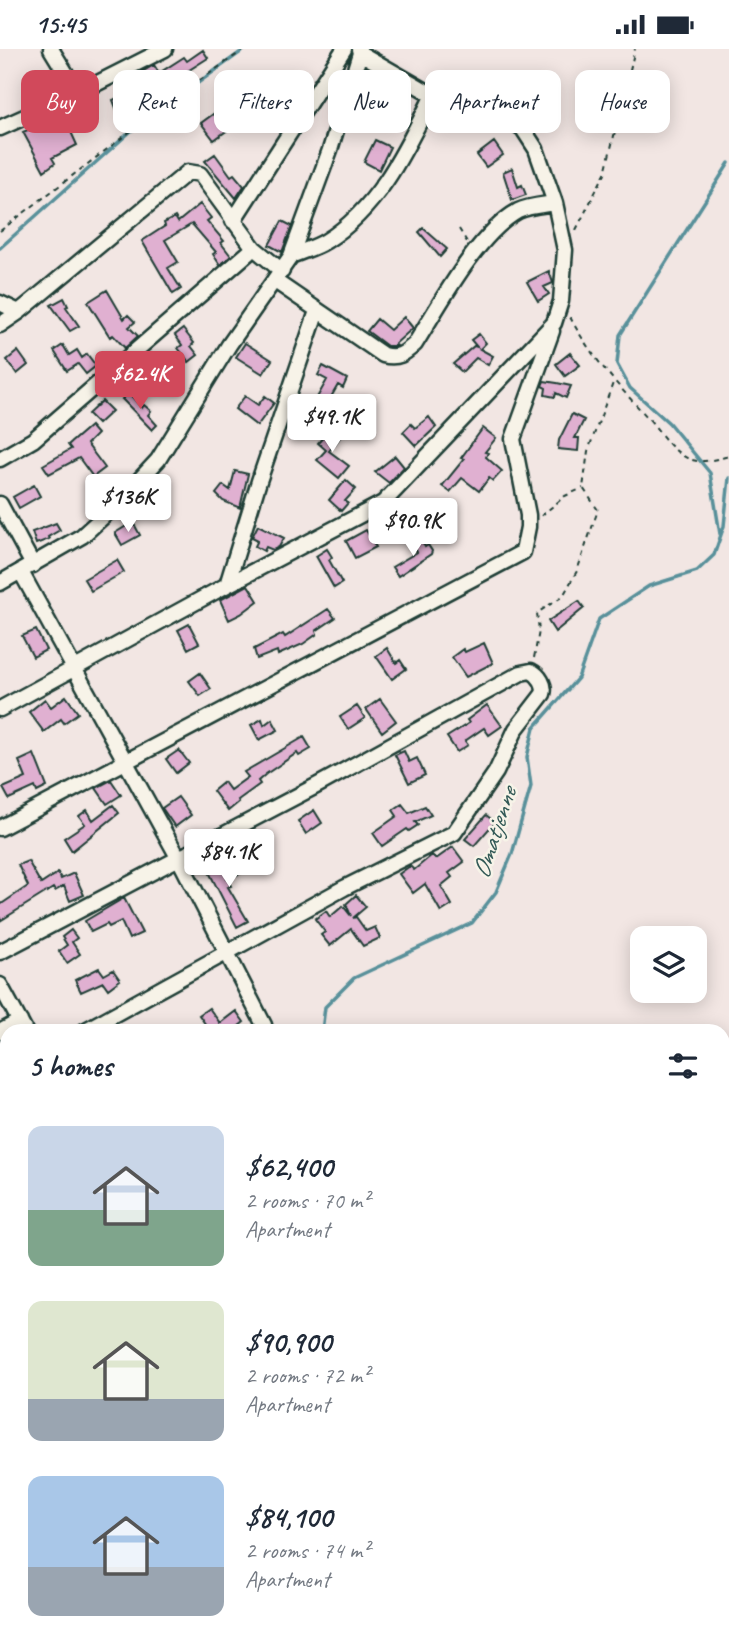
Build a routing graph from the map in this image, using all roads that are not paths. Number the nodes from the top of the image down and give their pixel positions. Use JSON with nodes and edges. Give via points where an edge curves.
{"nodes":[{"id":1,"x":51,"y":49,"type":"edge"},
{"id":2,"x":165,"y":49,"type":"edge"},
{"id":3,"x":344,"y":49,"type":"edge"},
{"id":4,"x":359,"y":51,"type":"edge"},
{"id":5,"x":64,"y":70,"type":"edge"},
{"id":6,"x":99,"y":82,"type":"edge"},
{"id":7,"x":425,"y":90,"type":"edge"},
{"id":8,"x":425,"y":111,"type":"edge"},
{"id":9,"x":21,"y":119,"type":"edge"},
{"id":10,"x":0,"y":128,"type":"edge"},
{"id":11,"x":526,"y":133,"type":"edge"},
{"id":12,"x":555,"y":203,"type":"junction"},
{"id":13,"x":233,"y":221,"type":"junction"},
{"id":14,"x":254,"y":248,"type":"junction"},
{"id":15,"x":291,"y":256,"type":"junction"},
{"id":16,"x":278,"y":276,"type":"junction"},
{"id":17,"x":0,"y":303,"type":"edge"},
{"id":18,"x":317,"y":311,"type":"junction"},
{"id":19,"x":19,"y":312,"type":"junction"},
{"id":20,"x":554,"y":323,"type":"junction"},
{"id":21,"x":0,"y":325,"type":"edge"},
{"id":22,"x":0,"y":459,"type":"edge"},
{"id":23,"x":0,"y":504,"type":"edge"},
{"id":24,"x":27,"y":568,"type":"junction"},
{"id":25,"x":0,"y":583,"type":"edge"},
{"id":26,"x":228,"y":585,"type":"junction"},
{"id":27,"x":75,"y":669,"type":"junction"},
{"id":28,"x":0,"y":709,"type":"edge"},
{"id":29,"x":126,"y":763,"type":"junction"},
{"id":30,"x":0,"y":828,"type":"edge"},
{"id":31,"x":178,"y":857,"type":"junction"},
{"id":32,"x":0,"y":952,"type":"edge"},
{"id":33,"x":228,"y":953,"type":"junction"},
{"id":34,"x":0,"y":985,"type":"edge"},
{"id":35,"x":22,"y":1024,"type":"edge"},
{"id":36,"x":97,"y":1024,"type":"edge"},
{"id":37,"x":264,"y":1024,"type":"edge"}],
"edges":[{"from":1,"to":5,"type":"street"},
{"from":2,"to":6,"type":"street"},
{"from":3,"to":13,"type":"street"},
{"from":4,"to":7,"type":"street"},
{"from":4,"to":15,"type":"street","via":[[330,150]]},
{"from":8,"to":15,"type":"street","via":[[381,189],[351,223],[324,242]]},
{"from":9,"to":10,"type":"street"},
{"from":11,"to":12,"type":"street"},
{"from":12,"to":18,"type":"street","via":[[520,210],[474,252],[404,354],[394,358],[383,355]]},
{"from":12,"to":20,"type":"street","via":[[565,250],[561,301]]},
{"from":13,"to":14,"type":"street"},
{"from":13,"to":19,"type":"street","via":[[200,174],[188,172]]},
{"from":14,"to":16,"type":"street"},
{"from":14,"to":22,"type":"street","via":[[33,440]]},
{"from":15,"to":16,"type":"street"},
{"from":16,"to":18,"type":"street"},
{"from":16,"to":24,"type":"street","via":[[158,460],[82,536]]},
{"from":17,"to":19,"type":"street"},
{"from":18,"to":26,"type":"street"},
{"from":19,"to":21,"type":"street"},
{"from":20,"to":26,"type":"street","via":[[390,499]]},
{"from":20,"to":29,"type":"street","via":[[513,439],[528,515],[523,552]]},
{"from":23,"to":24,"type":"street"},
{"from":24,"to":25,"type":"street"},
{"from":24,"to":27,"type":"street"},
{"from":26,"to":27,"type":"street"},
{"from":27,"to":28,"type":"street"},
{"from":27,"to":29,"type":"street"},
{"from":29,"to":30,"type":"street"},
{"from":29,"to":31,"type":"street"},
{"from":31,"to":32,"type":"street"},
{"from":31,"to":33,"type":"street"},
{"from":31,"to":33,"type":"street","via":[[527,671],[540,680],[543,694],[516,729],[496,772],[454,833]]},
{"from":33,"to":36,"type":"street"},
{"from":33,"to":37,"type":"street"},
{"from":34,"to":35,"type":"street"}]}
